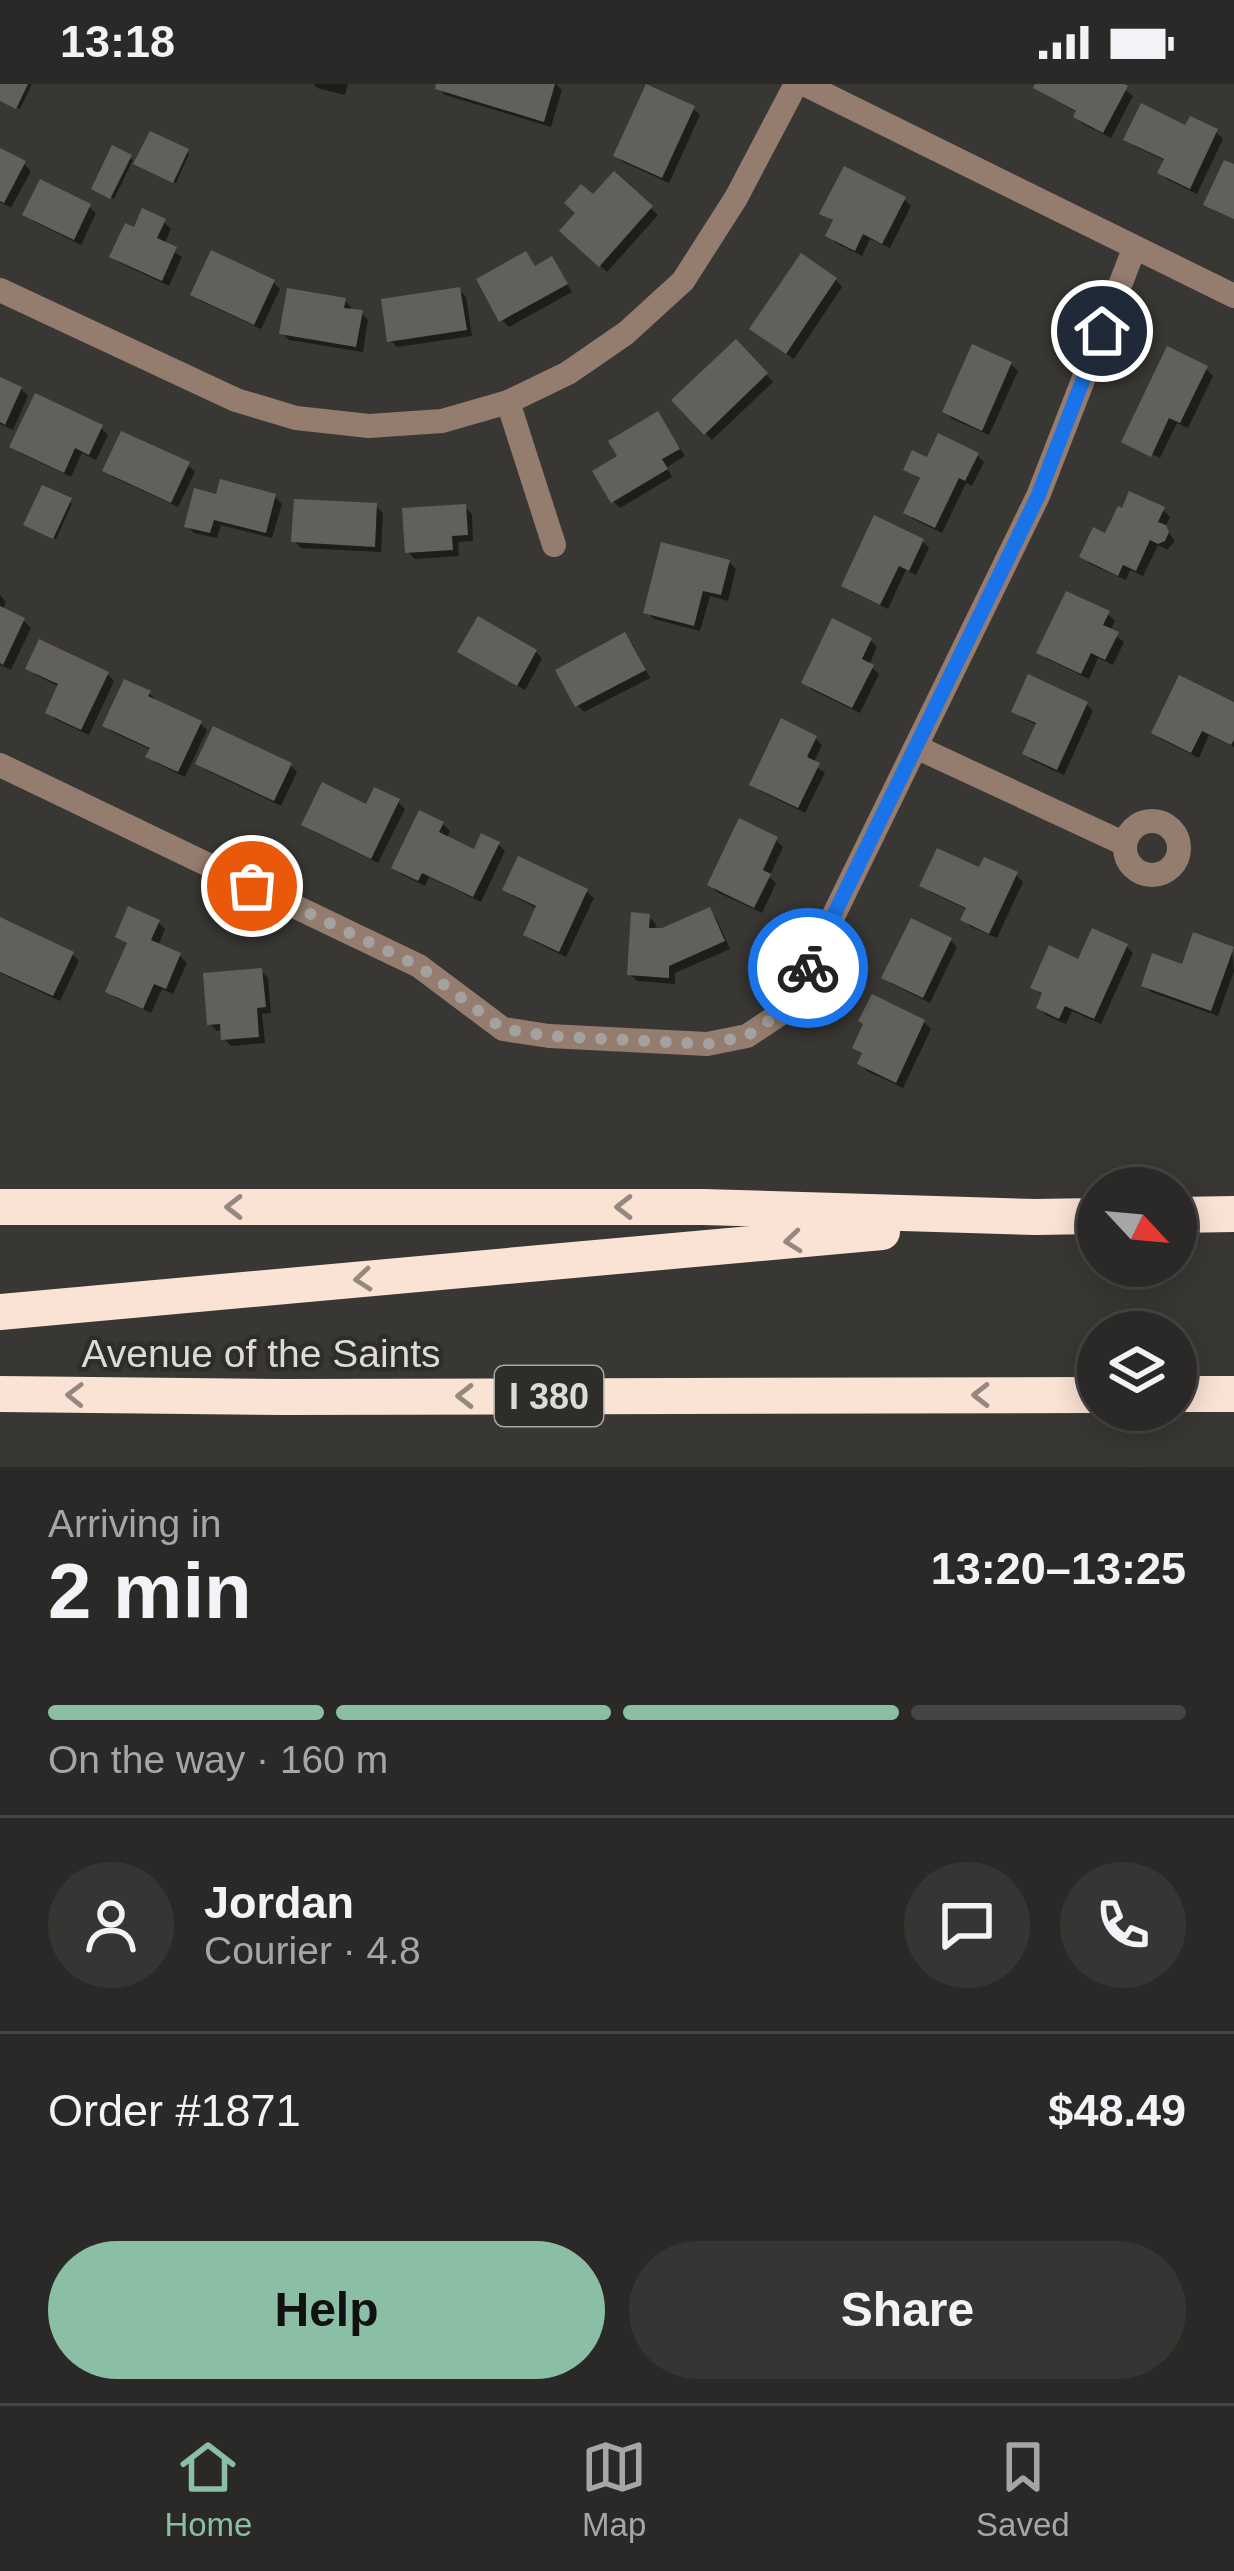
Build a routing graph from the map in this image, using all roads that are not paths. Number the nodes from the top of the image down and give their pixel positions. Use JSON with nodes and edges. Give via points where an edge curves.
{"nodes":[{"id":1,"x":800,"y":84,"type":"edge"},
{"id":2,"x":1134,"y":249,"type":"junction"},
{"id":3,"x":0,"y":290,"type":"edge"},
{"id":4,"x":1234,"y":296,"type":"edge"},
{"id":5,"x":508,"y":401,"type":"junction"},
{"id":6,"x":554,"y":545,"type":"dead end"},
{"id":7,"x":916,"y":747,"type":"junction"},
{"id":8,"x":0,"y":765,"type":"edge"},
{"id":9,"x":1125,"y":844,"type":"dead end"},
{"id":10,"x":0,"y":1207,"type":"edge"},
{"id":11,"x":1234,"y":1214,"type":"edge"},
{"id":12,"x":1197,"y":1215,"type":"edge"},
{"id":13,"x":1077,"y":1216,"type":"edge"},
{"id":14,"x":1035,"y":1217,"type":"junction"},
{"id":15,"x":0,"y":1312,"type":"edge"},
{"id":16,"x":0,"y":1394,"type":"edge"},
{"id":17,"x":1077,"y":1394,"type":"edge"},
{"id":18,"x":1197,"y":1394,"type":"edge"},
{"id":19,"x":1234,"y":1394,"type":"edge"}],
"edges":[{"from":1,"to":2,"type":"street"},
{"from":1,"to":5,"type":"street","via":[[683,281],[568,373]]},
{"from":2,"to":4,"type":"street"},
{"from":2,"to":7,"type":"street","via":[[1038,496]]},
{"from":3,"to":5,"type":"street","via":[[236,400],[296,418],[369,426],[442,421]]},
{"from":5,"to":6,"type":"street"},
{"from":7,"to":8,"type":"street","via":[[780,1013],[747,1036],[707,1044],[503,1029],[419,966]]},
{"from":7,"to":9,"type":"street"},
{"from":14,"to":10,"type":"highway","one_way":true,"via":[[704,1207]]},
{"from":11,"to":12,"type":"highway"},
{"from":13,"to":14,"type":"highway"},
{"from":14,"to":15,"type":"highway","one_way":true},
{"from":17,"to":16,"type":"highway","name":"Avenue of the Saints","number":"I 380","one_way":true},
{"from":18,"to":19,"type":"highway"}]}
